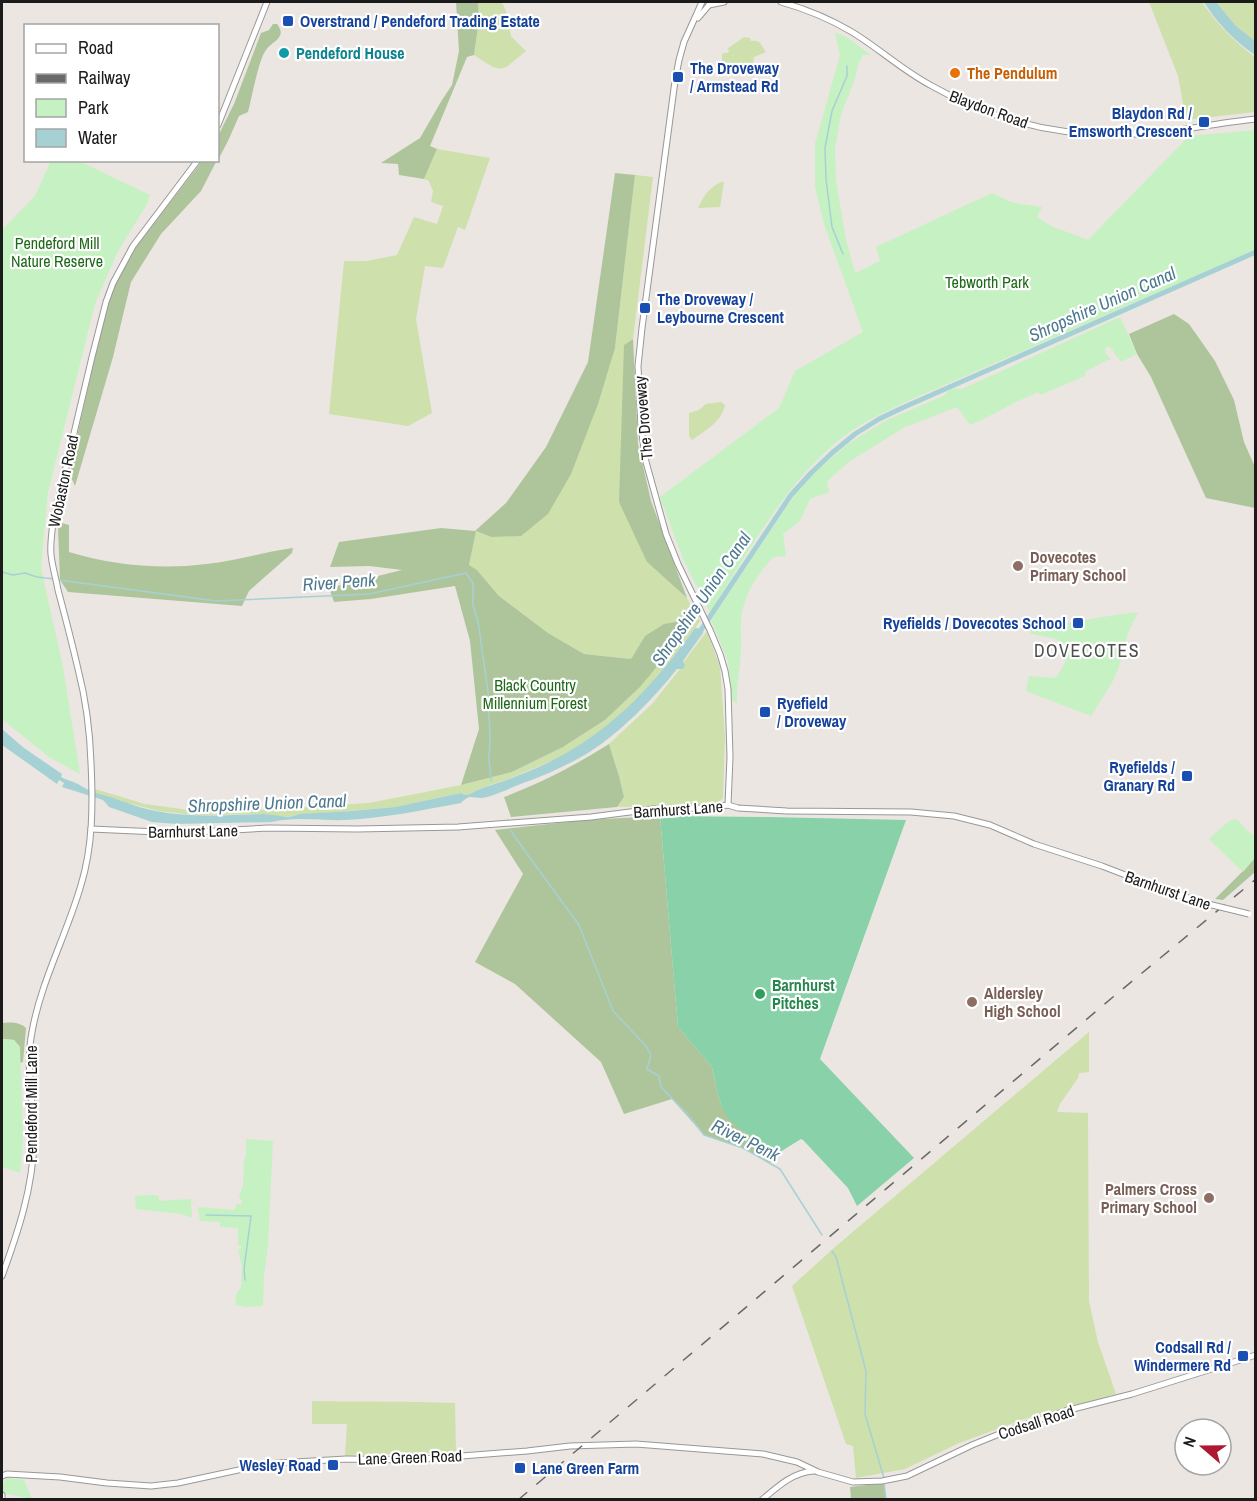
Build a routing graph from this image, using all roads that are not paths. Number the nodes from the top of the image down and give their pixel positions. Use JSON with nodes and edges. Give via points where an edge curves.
{"nodes":[{"id":1,"x":267,"y":2,"type":"edge"},
{"id":2,"x":724,"y":2,"type":"edge"},
{"id":3,"x":782,"y":2,"type":"edge"},
{"id":4,"x":709,"y":3,"type":"edge"},
{"id":5,"x":1256,"y":119,"type":"edge"},
{"id":6,"x":219,"y":122,"type":"edge"},
{"id":7,"x":196,"y":162,"type":"edge"},
{"id":8,"x":729,"y":805,"type":"junction"},
{"id":9,"x":91,"y":829,"type":"junction"},
{"id":10,"x":1252,"y":915,"type":"edge"},
{"id":11,"x":2,"y":1276,"type":"edge"},
{"id":12,"x":1256,"y":1355,"type":"edge"},
{"id":13,"x":818,"y":1472,"type":"junction"},
{"id":14,"x":2,"y":1476,"type":"edge"},
{"id":15,"x":2,"y":1495,"type":"edge"},
{"id":16,"x":2,"y":1500,"type":"edge"},
{"id":17,"x":762,"y":1500,"type":"edge"}],
"edges":[{"from":1,"to":6,"type":"street"},
{"from":2,"to":4,"type":"street"},
{"from":3,"to":5,"type":"street","name":"Blaydon Road","via":[[854,33],[942,92],[991,114],[1041,128],[1129,135]]},
{"from":4,"to":8,"type":"street","name":"The Droveway","via":[[684,42],[679,60],[638,366],[646,462],[666,534],[725,671]]},
{"from":7,"to":9,"type":"street","name":"Wobaston Road","via":[[133,246],[113,283],[53,522],[53,567],[90,735]]},
{"from":8,"to":9,"type":"street","name":"Barnhurst Lane","via":[[458,826],[180,833]]},
{"from":8,"to":10,"type":"street","name":"Barnhurst Lane","bridge":true,"via":[[787,811],[911,812],[963,818],[1167,891]]},
{"from":9,"to":11,"type":"street","name":"Pendeford Mill Lane","via":[[80,888],[32,1032],[31,1179]]},
{"from":12,"to":13,"type":"street","name":"Codsall Road","via":[[1009,1430],[907,1476],[853,1482]]},
{"from":13,"to":14,"type":"street","name":"Lane Green Road","via":[[798,1462],[763,1454],[625,1444],[410,1460],[278,1463],[151,1486]]},
{"from":13,"to":17,"type":"street","via":[[797,1475]]},
{"from":15,"to":16,"type":"street"}]}
